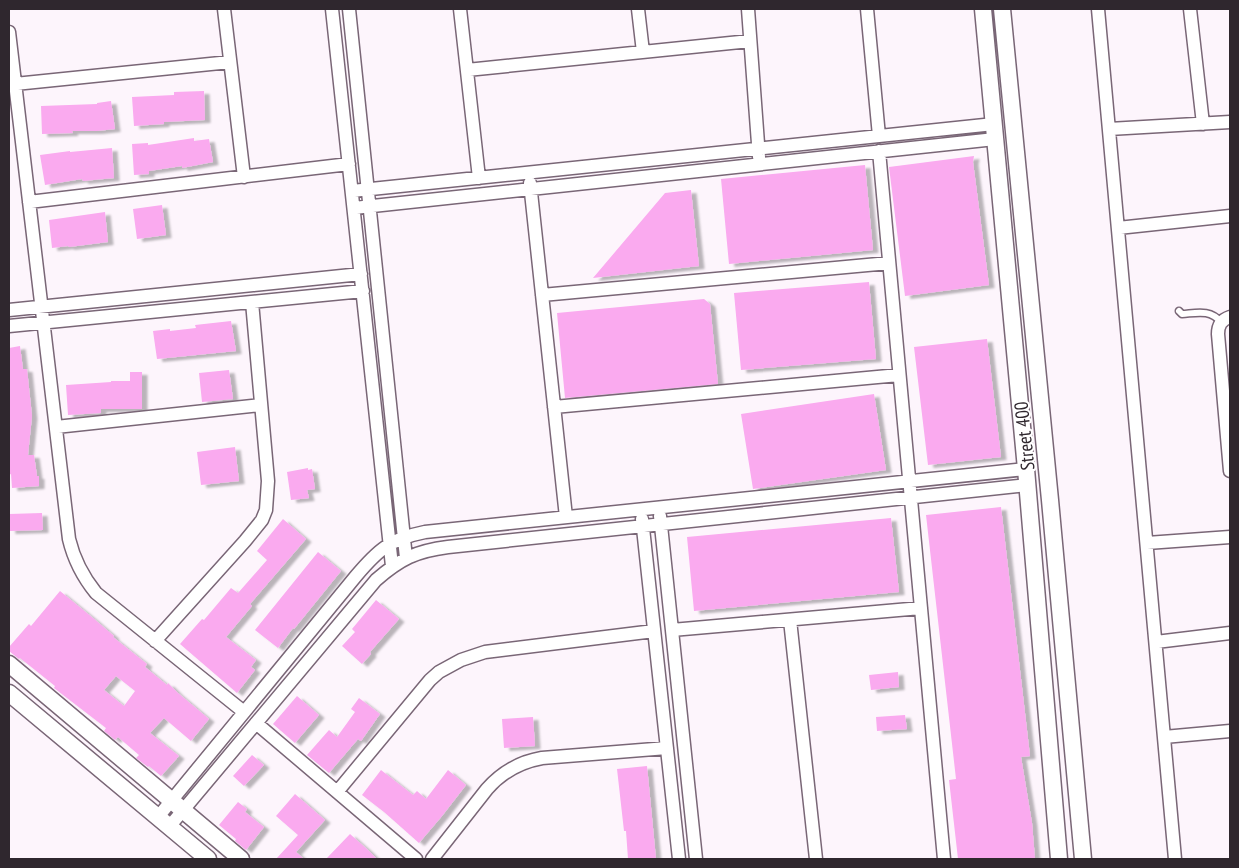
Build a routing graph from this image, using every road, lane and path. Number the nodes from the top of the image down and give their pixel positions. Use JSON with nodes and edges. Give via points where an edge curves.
{"nodes":[{"id":1,"x":224,"y":9,"type":"edge"},
{"id":2,"x":332,"y":9,"type":"edge"},
{"id":3,"x":349,"y":9,"type":"edge"},
{"id":4,"x":460,"y":9,"type":"edge"},
{"id":5,"x":638,"y":9,"type":"edge"},
{"id":6,"x":748,"y":9,"type":"edge"},
{"id":7,"x":867,"y":9,"type":"edge"},
{"id":8,"x":983,"y":9,"type":"edge"},
{"id":9,"x":1002,"y":9,"type":"edge"},
{"id":10,"x":1098,"y":9,"type":"edge"},
{"id":11,"x":1190,"y":9,"type":"edge"},
{"id":12,"x":9,"y":32,"type":"edge"},
{"id":13,"x":750,"y":41,"type":"junction"},
{"id":14,"x":643,"y":52,"type":"junction"},
{"id":15,"x":230,"y":62,"type":"junction"},
{"id":16,"x":467,"y":70,"type":"junction"},
{"id":17,"x":15,"y":84,"type":"junction"},
{"id":18,"x":1230,"y":122,"type":"edge"},
{"id":19,"x":1202,"y":124,"type":"junction"},
{"id":20,"x":1109,"y":129,"type":"junction"},
{"id":21,"x":994,"y":132,"type":"junction"},
{"id":22,"x":879,"y":136,"type":"junction"},
{"id":23,"x":758,"y":149,"type":"junction"},
{"id":24,"x":879,"y":152,"type":"junction"},
{"id":25,"x":349,"y":164,"type":"junction"},
{"id":26,"x":759,"y":164,"type":"junction"},
{"id":27,"x":529,"y":173,"type":"junction"},
{"id":28,"x":244,"y":177,"type":"junction"},
{"id":29,"x":479,"y":178,"type":"junction"},
{"id":30,"x":531,"y":189,"type":"junction"},
{"id":31,"x":367,"y":190,"type":"junction"},
{"id":32,"x":352,"y":191,"type":"junction"},
{"id":33,"x":29,"y":202,"type":"junction"},
{"id":34,"x":369,"y":206,"type":"junction"},
{"id":35,"x":354,"y":208,"type":"junction"},
{"id":36,"x":1230,"y":216,"type":"edge"},
{"id":37,"x":1118,"y":228,"type":"junction"},
{"id":38,"x":889,"y":263,"type":"junction"},
{"id":39,"x":361,"y":274,"type":"junction"},
{"id":40,"x":363,"y":291,"type":"junction"},
{"id":41,"x":542,"y":295,"type":"junction"},
{"id":42,"x":252,"y":302,"type":"junction"},
{"id":43,"x":41,"y":307,"type":"junction"},
{"id":44,"x":9,"y":310,"type":"edge"},
{"id":45,"x":1179,"y":311,"type":"dead end"},
{"id":46,"x":1225,"y":320,"type":"edge"},
{"id":47,"x":43,"y":323,"type":"junction"},
{"id":48,"x":9,"y":326,"type":"edge"},
{"id":49,"x":899,"y":375,"type":"junction"},
{"id":50,"x":261,"y":405,"type":"junction"},
{"id":51,"x":554,"y":407,"type":"junction"},
{"id":52,"x":56,"y":427,"type":"junction"},
{"id":53,"x":1047,"y":467,"type":"junction"},
{"id":54,"x":1230,"y":471,"type":"edge"},
{"id":55,"x":1027,"y":477,"type":"junction"},
{"id":56,"x":909,"y":481,"type":"junction"},
{"id":57,"x":910,"y":497,"type":"junction"},
{"id":58,"x":659,"y":508,"type":"junction"},
{"id":59,"x":640,"y":510,"type":"junction"},
{"id":60,"x":566,"y":517,"type":"junction"},
{"id":61,"x":661,"y":524,"type":"junction"},
{"id":62,"x":642,"y":526,"type":"junction"},
{"id":63,"x":404,"y":537,"type":"junction"},
{"id":64,"x":1230,"y":537,"type":"edge"},
{"id":65,"x":1146,"y":543,"type":"junction"},
{"id":66,"x":390,"y":544,"type":"junction"},
{"id":67,"x":406,"y":558,"type":"junction"},
{"id":68,"x":392,"y":566,"type":"junction"},
{"id":69,"x":921,"y":608,"type":"junction"},
{"id":70,"x":790,"y":620,"type":"junction"},
{"id":71,"x":672,"y":630,"type":"junction"},
{"id":72,"x":654,"y":631,"type":"junction"},
{"id":73,"x":1230,"y":634,"type":"edge"},
{"id":74,"x":155,"y":642,"type":"junction"},
{"id":75,"x":1156,"y":642,"type":"junction"},
{"id":76,"x":9,"y":664,"type":"edge"},
{"id":77,"x":9,"y":693,"type":"edge"},
{"id":78,"x":244,"y":712,"type":"junction"},
{"id":79,"x":256,"y":723,"type":"junction"},
{"id":80,"x":1230,"y":731,"type":"edge"},
{"id":81,"x":1164,"y":737,"type":"junction"},
{"id":82,"x":667,"y":748,"type":"junction"},
{"id":83,"x":337,"y":792,"type":"junction"},
{"id":84,"x":177,"y":806,"type":"junction"},
{"id":85,"x":164,"y":822,"type":"junction"},
{"id":86,"x":208,"y":859,"type":"edge"},
{"id":87,"x":241,"y":859,"type":"edge"},
{"id":88,"x":416,"y":859,"type":"edge"},
{"id":89,"x":432,"y":859,"type":"edge"},
{"id":90,"x":679,"y":859,"type":"edge"},
{"id":91,"x":696,"y":859,"type":"edge"},
{"id":92,"x":816,"y":859,"type":"edge"},
{"id":93,"x":944,"y":859,"type":"edge"},
{"id":94,"x":1059,"y":859,"type":"edge"},
{"id":95,"x":1083,"y":859,"type":"edge"},
{"id":96,"x":1176,"y":859,"type":"edge"}],
"edges":[{"from":1,"to":15,"type":"street"},
{"from":2,"to":25,"type":"street"},
{"from":3,"to":31,"type":"street"},
{"from":4,"to":16,"type":"street"},
{"from":5,"to":14,"type":"street"},
{"from":6,"to":13,"type":"street"},
{"from":7,"to":22,"type":"street"},
{"from":8,"to":21,"type":"street","name":"Street 400"},
{"from":9,"to":53,"type":"street","name":"Street 400"},
{"from":10,"to":20,"type":"street"},
{"from":11,"to":19,"type":"street"},
{"from":12,"to":17,"type":"street"},
{"from":13,"to":14,"type":"street"},
{"from":13,"to":23,"type":"street"},
{"from":14,"to":16,"type":"street"},
{"from":15,"to":17,"type":"street"},
{"from":15,"to":28,"type":"street"},
{"from":16,"to":29,"type":"street"},
{"from":17,"to":33,"type":"street"},
{"from":18,"to":19,"type":"street"},
{"from":19,"to":20,"type":"street"},
{"from":20,"to":37,"type":"street"},
{"from":21,"to":22,"type":"street"},
{"from":21,"to":24,"type":"street"},
{"from":21,"to":55,"type":"street","name":"Street 400"},
{"from":22,"to":23,"type":"street"},
{"from":23,"to":26,"type":"street"},
{"from":23,"to":27,"type":"street"},
{"from":24,"to":26,"type":"street"},
{"from":24,"to":38,"type":"street"},
{"from":25,"to":28,"type":"street"},
{"from":25,"to":32,"type":"street"},
{"from":26,"to":30,"type":"street"},
{"from":27,"to":29,"type":"street"},
{"from":27,"to":30,"type":"street"},
{"from":28,"to":33,"type":"street"},
{"from":29,"to":31,"type":"street"},
{"from":30,"to":34,"type":"street"},
{"from":30,"to":41,"type":"street"},
{"from":31,"to":32,"type":"street"},
{"from":31,"to":34,"type":"street"},
{"from":32,"to":35,"type":"street"},
{"from":33,"to":43,"type":"street"},
{"from":34,"to":35,"type":"street"},
{"from":34,"to":63,"type":"street"},
{"from":35,"to":39,"type":"street"},
{"from":36,"to":37,"type":"street"},
{"from":37,"to":65,"type":"street"},
{"from":38,"to":41,"type":"street"},
{"from":38,"to":49,"type":"street"},
{"from":39,"to":40,"type":"street"},
{"from":39,"to":43,"type":"street"},
{"from":40,"to":42,"type":"street"},
{"from":40,"to":66,"type":"street"},
{"from":41,"to":51,"type":"street"},
{"from":42,"to":47,"type":"street"},
{"from":42,"to":50,"type":"street"},
{"from":43,"to":44,"type":"street"},
{"from":43,"to":47,"type":"street"},
{"from":45,"to":46,"type":"lane","via":[[1182,314],[1208,313]]},
{"from":46,"to":54,"type":"street","via":[[1218,328],[1218,334]]},
{"from":47,"to":48,"type":"street"},
{"from":47,"to":52,"type":"street"},
{"from":49,"to":51,"type":"street"},
{"from":49,"to":56,"type":"street"},
{"from":50,"to":52,"type":"street"},
{"from":50,"to":74,"type":"street","via":[[268,481],[262,520]]},
{"from":51,"to":60,"type":"street"},
{"from":52,"to":74,"type":"street","via":[[69,539],[76,563],[96,593]]},
{"from":53,"to":55,"type":"street"},
{"from":53,"to":95,"type":"street","name":"Street 400"},
{"from":55,"to":56,"type":"street"},
{"from":55,"to":57,"type":"street"},
{"from":55,"to":94,"type":"street","name":"Street 400"},
{"from":56,"to":57,"type":"street"},
{"from":56,"to":58,"type":"street"},
{"from":57,"to":61,"type":"street"},
{"from":57,"to":69,"type":"street"},
{"from":58,"to":59,"type":"street"},
{"from":58,"to":61,"type":"street"},
{"from":59,"to":60,"type":"street"},
{"from":59,"to":62,"type":"street"},
{"from":60,"to":63,"type":"street"},
{"from":61,"to":62,"type":"street"},
{"from":61,"to":71,"type":"street"},
{"from":62,"to":67,"type":"street","via":[[435,548]]},
{"from":62,"to":72,"type":"street"},
{"from":63,"to":66,"type":"street"},
{"from":63,"to":67,"type":"street"},
{"from":64,"to":65,"type":"street"},
{"from":65,"to":75,"type":"street"},
{"from":66,"to":68,"type":"street"},
{"from":66,"to":78,"type":"street","via":[[356,576]]},
{"from":67,"to":68,"type":"street"},
{"from":68,"to":79,"type":"street","via":[[376,580]]},
{"from":69,"to":70,"type":"street"},
{"from":69,"to":93,"type":"street"},
{"from":70,"to":71,"type":"street"},
{"from":70,"to":92,"type":"street"},
{"from":71,"to":91,"type":"street"},
{"from":72,"to":82,"type":"street"},
{"from":72,"to":83,"type":"street","via":[[485,652],[461,660],[439,672],[422,689]]},
{"from":73,"to":75,"type":"street"},
{"from":74,"to":78,"type":"street"},
{"from":75,"to":81,"type":"street"},
{"from":76,"to":84,"type":"street"},
{"from":77,"to":85,"type":"street"},
{"from":78,"to":84,"type":"street"},
{"from":79,"to":83,"type":"street"},
{"from":79,"to":84,"type":"street"},
{"from":80,"to":81,"type":"street"},
{"from":81,"to":96,"type":"street"},
{"from":82,"to":89,"type":"street","via":[[542,758],[513,767],[494,780],[479,797]]},
{"from":82,"to":90,"type":"street"},
{"from":83,"to":88,"type":"street"},
{"from":84,"to":85,"type":"street"},
{"from":84,"to":87,"type":"street"},
{"from":85,"to":86,"type":"street"}]}
